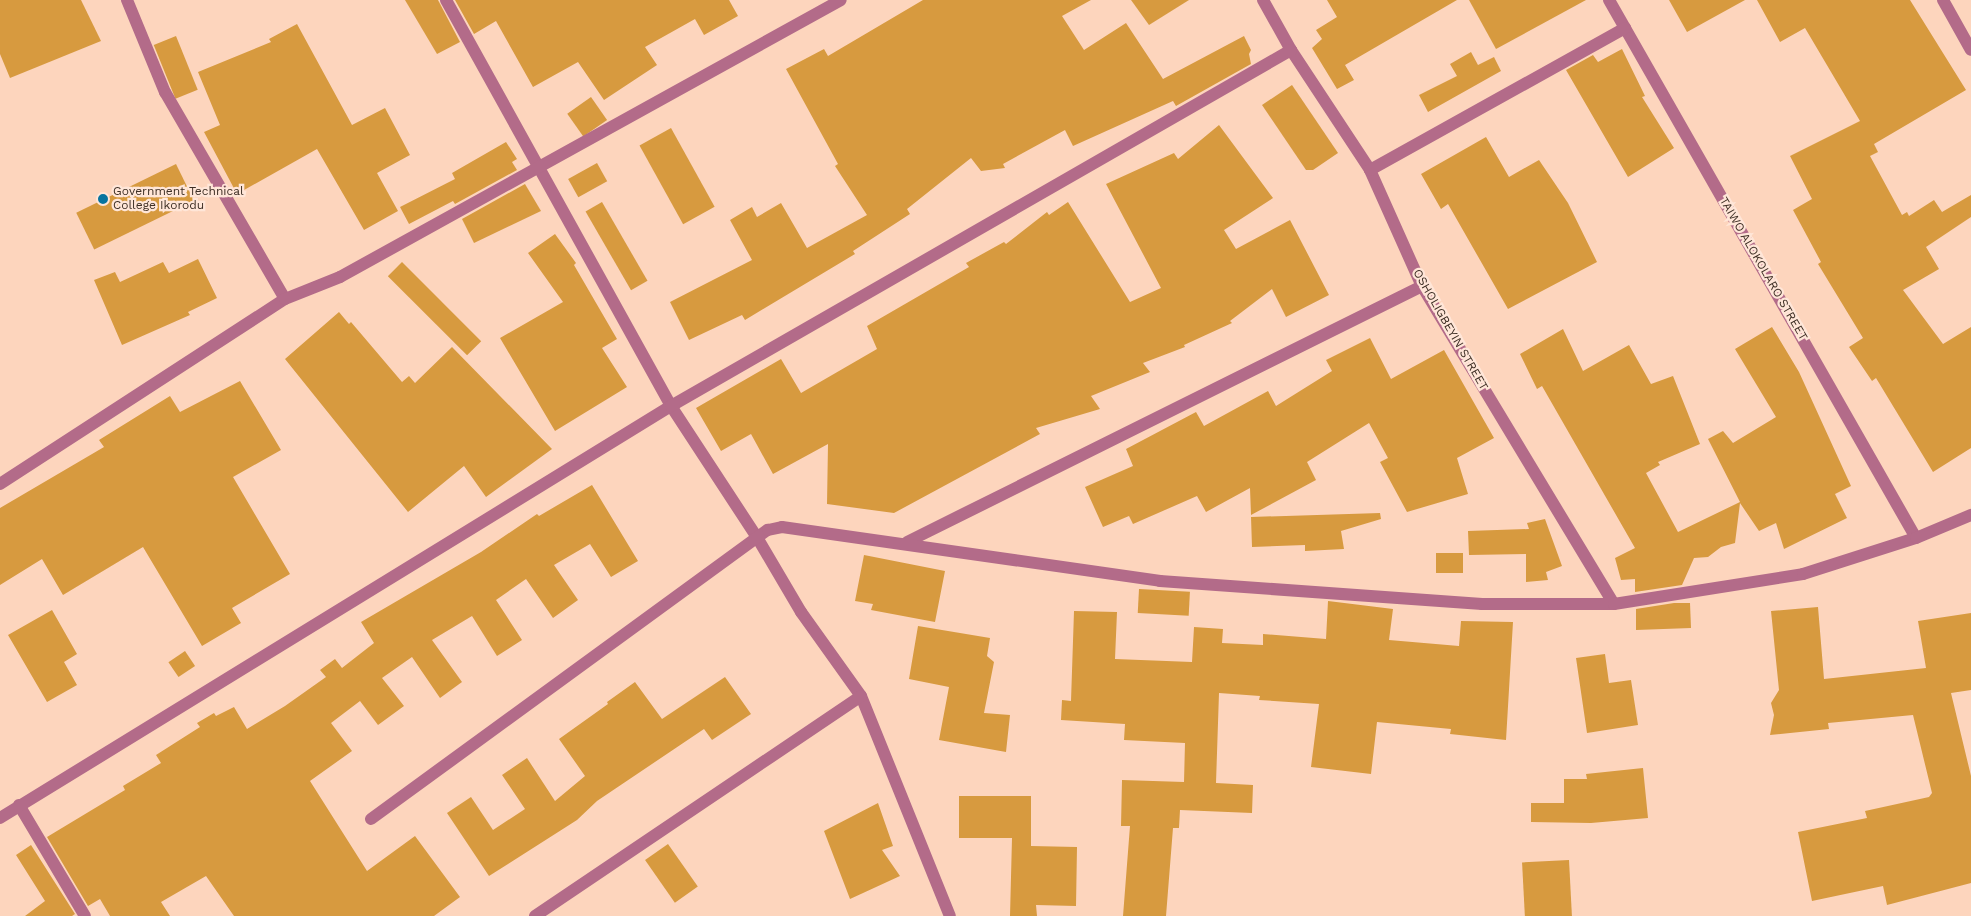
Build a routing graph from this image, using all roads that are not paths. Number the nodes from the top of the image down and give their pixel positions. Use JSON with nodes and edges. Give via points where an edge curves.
{"nodes":[{"id":1,"x":127,"y":0,"type":"edge"},
{"id":2,"x":446,"y":0,"type":"edge"},
{"id":3,"x":841,"y":0,"type":"edge"},
{"id":4,"x":1263,"y":0,"type":"edge"},
{"id":5,"x":1610,"y":0,"type":"edge"},
{"id":6,"x":1943,"y":0,"type":"edge"},
{"id":7,"x":1625,"y":28,"type":"junction"},
{"id":8,"x":1291,"y":50,"type":"junction"},
{"id":9,"x":1971,"y":50,"type":"edge"},
{"id":10,"x":539,"y":168,"type":"junction"},
{"id":11,"x":1370,"y":170,"type":"junction"},
{"id":12,"x":1422,"y":286,"type":"junction"},
{"id":13,"x":285,"y":299,"type":"junction"},
{"id":14,"x":671,"y":406,"type":"junction"},
{"id":15,"x":0,"y":484,"type":"edge"},
{"id":16,"x":1971,"y":515,"type":"edge"},
{"id":17,"x":1916,"y":538,"type":"junction"},
{"id":18,"x":758,"y":539,"type":"junction"},
{"id":19,"x":907,"y":542,"type":"junction"},
{"id":20,"x":1614,"y":604,"type":"junction"},
{"id":21,"x":861,"y":696,"type":"junction"},
{"id":22,"x":19,"y":805,"type":"junction"},
{"id":23,"x":0,"y":818,"type":"edge"},
{"id":24,"x":371,"y":819,"type":"dead end"},
{"id":25,"x":85,"y":916,"type":"edge"},
{"id":26,"x":535,"y":916,"type":"edge"},
{"id":27,"x":950,"y":916,"type":"edge"}],
"edges":[{"from":1,"to":13,"type":"street","via":[[165,92]]},
{"from":2,"to":10,"type":"street"},
{"from":3,"to":10,"type":"street"},
{"from":4,"to":8,"type":"street","name":"OSHOLIGBEYIN STREET"},
{"from":5,"to":7,"type":"street","name":"TAIWO ALOKOLARO STREET"},
{"from":6,"to":9,"type":"street"},
{"from":7,"to":11,"type":"street"},
{"from":7,"to":17,"type":"street","name":"TAIWO ALOKOLARO STREET"},
{"from":8,"to":11,"type":"street","name":"OSHOLIGBEYIN STREET"},
{"from":8,"to":14,"type":"street"},
{"from":10,"to":13,"type":"street","via":[[340,277]]},
{"from":10,"to":14,"type":"street"},
{"from":11,"to":12,"type":"street","name":"OSHOLIGBEYIN STREET"},
{"from":12,"to":19,"type":"street"},
{"from":12,"to":20,"type":"street","name":"OSHOLIGBEYIN STREET"},
{"from":13,"to":15,"type":"street"},
{"from":14,"to":18,"type":"street"},
{"from":14,"to":22,"type":"street"},
{"from":16,"to":17,"type":"street"},
{"from":17,"to":20,"type":"street","via":[[1803,574]]},
{"from":18,"to":19,"type":"street","via":[[768,530],[782,527]]},
{"from":18,"to":21,"type":"street","via":[[801,612]]},
{"from":18,"to":24,"type":"street"},
{"from":19,"to":20,"type":"street","via":[[1160,580],[1482,604]]},
{"from":21,"to":26,"type":"street"},
{"from":21,"to":27,"type":"street"},
{"from":22,"to":23,"type":"street"},
{"from":22,"to":25,"type":"street"}]}
